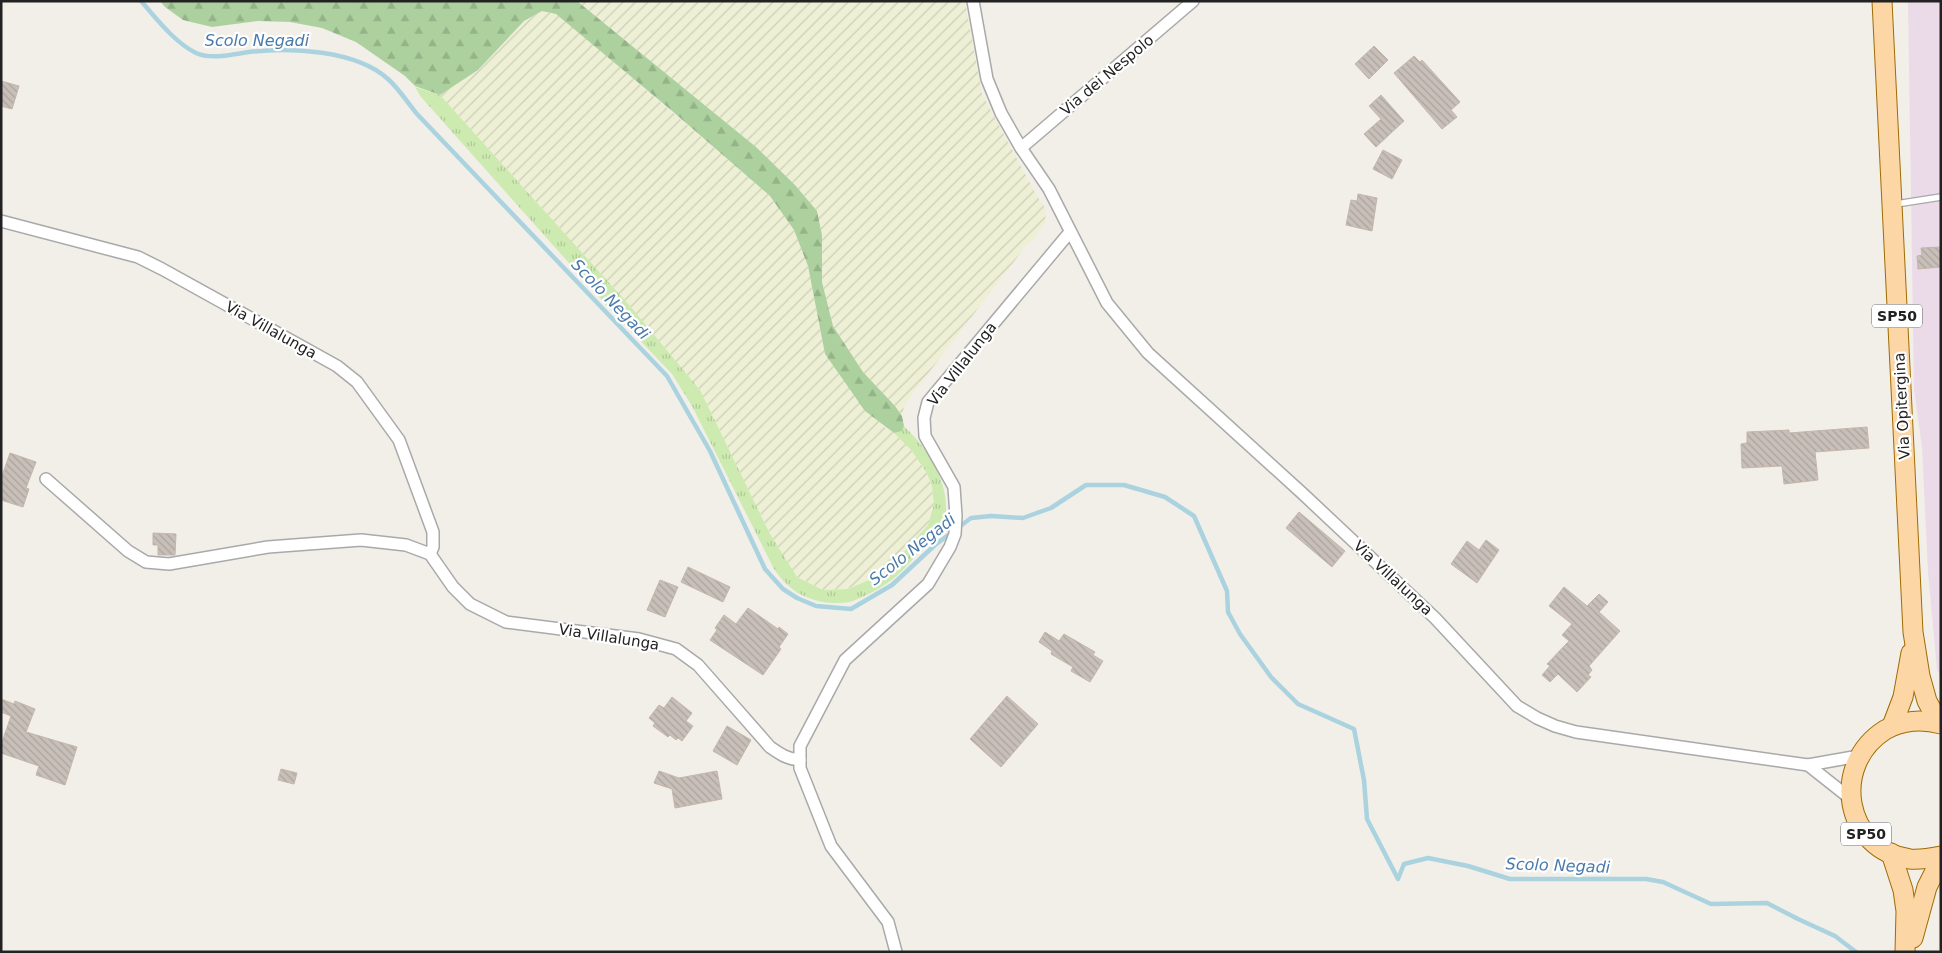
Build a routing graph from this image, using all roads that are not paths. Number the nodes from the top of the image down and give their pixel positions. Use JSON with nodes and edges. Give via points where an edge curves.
{"nodes":[{"id":1,"x":973,"y":1,"type":"edge"},
{"id":2,"x":1193,"y":1,"type":"edge"},
{"id":3,"x":1882,"y":1,"type":"edge"},
{"id":4,"x":1021,"y":148,"type":"junction"},
{"id":5,"x":1941,"y":198,"type":"edge"},
{"id":6,"x":1891,"y":205,"type":"junction"},
{"id":7,"x":1,"y":221,"type":"edge"},
{"id":8,"x":1070,"y":232,"type":"junction"},
{"id":9,"x":46,"y":479,"type":"dead end"},
{"id":10,"x":430,"y":554,"type":"junction"},
{"id":11,"x":1913,"y":632,"type":"junction"},
{"id":12,"x":1940,"y":724,"type":"edge"},
{"id":13,"x":1892,"y":726,"type":"junction"},
{"id":14,"x":1859,"y":756,"type":"junction"},
{"id":15,"x":800,"y":760,"type":"junction"},
{"id":16,"x":1808,"y":765,"type":"junction"},
{"id":17,"x":1850,"y":800,"type":"junction"},
{"id":18,"x":1891,"y":854,"type":"junction"},
{"id":19,"x":1941,"y":857,"type":"edge"},
{"id":20,"x":896,"y":952,"type":"edge"},
{"id":21,"x":1905,"y":952,"type":"edge"},
{"id":22,"x":1910,"y":952,"type":"edge"}],
"edges":[{"from":1,"to":4,"type":"street","name":"Via Villalunga","via":[[987,79]]},
{"from":2,"to":4,"type":"street","name":"Via dei Nespolo"},
{"from":3,"to":6,"type":"main road","name":"Via Opitergina","number":"SP50"},
{"from":4,"to":8,"type":"street","name":"Via Villalunga","via":[[1049,189]]},
{"from":5,"to":6,"type":"lane"},
{"from":6,"to":11,"type":"main road","name":"Via Opitergina","number":"SP50"},
{"from":7,"to":10,"type":"street","name":"Via Villalunga","via":[[138,257],[336,366],[357,382],[399,440],[433,532]]},
{"from":8,"to":15,"type":"street","name":"Via Villalunga","via":[[928,402],[924,418],[925,436],[954,487],[955,534],[928,584],[845,660],[800,746]]},
{"from":8,"to":16,"type":"street","name":"Via Villalunga","via":[[1107,303],[1148,353],[1435,618],[1518,706],[1537,718],[1576,732]]},
{"from":9,"to":10,"type":"street","via":[[128,551],[146,562],[169,564],[268,547],[361,540],[406,545]]},
{"from":10,"to":15,"type":"street","name":"Via Villalunga","via":[[453,587],[470,604],[506,622],[639,639],[676,649],[698,665],[770,747],[789,759]]},
{"from":11,"to":12,"type":"main road","name":"Via Opitergina","number":"SP50","via":[[1927,701]]},
{"from":11,"to":13,"type":"main road","name":"Via Opitergina","number":"SP50","via":[[1908,677]]},
{"from":12,"to":13,"type":"main road","name":"Via Opitergina","number":"SP50","via":[[1926,721]]},
{"from":13,"to":14,"type":"main road","name":"Via Opitergina","number":"SP50","via":[[1873,738]]},
{"from":14,"to":16,"type":"street"},
{"from":14,"to":17,"type":"main road","name":"Via Opitergina","number":"SP50","via":[[1851,777]]},
{"from":15,"to":20,"type":"street","name":"Via Villalunga","via":[[800,768],[831,846],[888,922]]},
{"from":16,"to":17,"type":"street"},
{"from":17,"to":18,"type":"main road","name":"Via Opitergina","number":"SP50","via":[[1858,823],[1872,841]]},
{"from":18,"to":19,"type":"main road","name":"Via Opitergina","number":"SP50","via":[[1910,859]]},
{"from":18,"to":21,"type":"main road","number":"SP50","via":[[1903,890]]},
{"from":19,"to":22,"type":"main road","name":"Via Opitergina","number":"SP50","via":[[1926,887]]}]}
